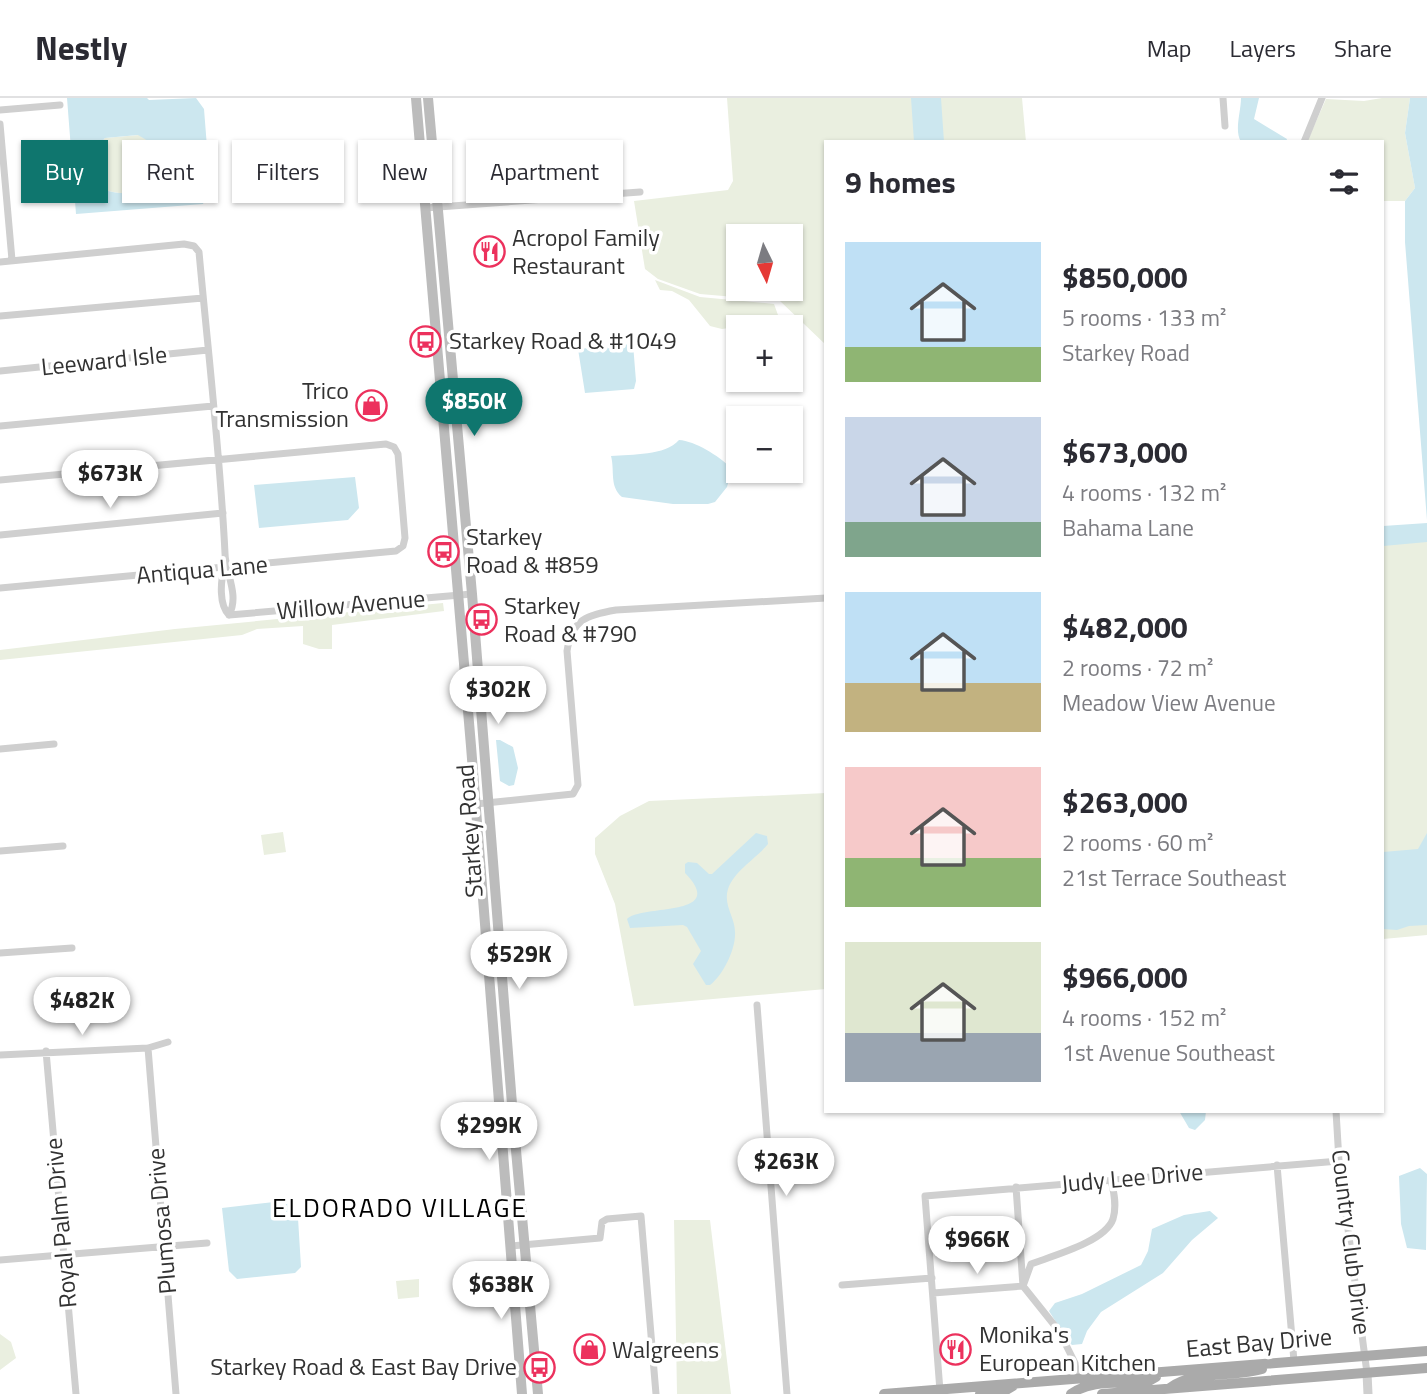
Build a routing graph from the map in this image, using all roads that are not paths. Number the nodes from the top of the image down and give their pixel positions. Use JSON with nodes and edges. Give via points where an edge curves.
{"nodes":[{"id":1,"x":416,"y":98,"type":"edge"},
{"id":2,"x":428,"y":98,"type":"edge"},
{"id":3,"x":1223,"y":98,"type":"edge"},
{"id":4,"x":1322,"y":98,"type":"edge"},
{"id":5,"x":60,"y":105,"type":"dead end"},
{"id":6,"x":0,"y":110,"type":"edge"},
{"id":7,"x":0,"y":124,"type":"edge"},
{"id":8,"x":1225,"y":126,"type":"dead end"},
{"id":9,"x":1305,"y":140,"type":"edge"},
{"id":10,"x":640,"y":192,"type":"dead end"},
{"id":11,"x":438,"y":207,"type":"junction"},
{"id":12,"x":425,"y":208,"type":"junction"},
{"id":13,"x":12,"y":260,"type":"junction"},
{"id":14,"x":0,"y":261,"type":"edge"},
{"id":15,"x":203,"y":298,"type":"junction"},
{"id":16,"x":0,"y":317,"type":"edge"},
{"id":17,"x":208,"y":350,"type":"junction"},
{"id":18,"x":0,"y":371,"type":"edge"},
{"id":19,"x":213,"y":406,"type":"junction"},
{"id":20,"x":0,"y":426,"type":"edge"},
{"id":21,"x":218,"y":460,"type":"junction"},
{"id":22,"x":0,"y":480,"type":"edge"},
{"id":23,"x":223,"y":513,"type":"junction"},
{"id":24,"x":0,"y":535,"type":"edge"},
{"id":25,"x":225,"y":568,"type":"junction"},
{"id":26,"x":0,"y":588,"type":"edge"},
{"id":27,"x":472,"y":594,"type":"junction"},
{"id":28,"x":458,"y":596,"type":"junction"},
{"id":29,"x":824,"y":598,"type":"edge"},
{"id":30,"x":54,"y":744,"type":"dead end"},
{"id":31,"x":0,"y":749,"type":"edge"},
{"id":32,"x":488,"y":802,"type":"junction"},
{"id":33,"x":476,"y":804,"type":"junction"},
{"id":34,"x":63,"y":846,"type":"dead end"},
{"id":35,"x":0,"y":851,"type":"edge"},
{"id":36,"x":72,"y":948,"type":"dead end"},
{"id":37,"x":0,"y":953,"type":"edge"},
{"id":38,"x":757,"y":1005,"type":"dead end"},
{"id":39,"x":169,"y":1042,"type":"dead end"},
{"id":40,"x":148,"y":1048,"type":"junction"},
{"id":41,"x":46,"y":1051,"type":"junction"},
{"id":42,"x":0,"y":1055,"type":"edge"},
{"id":43,"x":1336,"y":1113,"type":"edge"},
{"id":44,"x":1339,"y":1161,"type":"junction"},
{"id":45,"x":1277,"y":1165,"type":"junction"},
{"id":46,"x":1111,"y":1180,"type":"junction"},
{"id":47,"x":1016,"y":1187,"type":"junction"},
{"id":48,"x":207,"y":1243,"type":"dead end"},
{"id":49,"x":525,"y":1244,"type":"junction"},
{"id":50,"x":511,"y":1246,"type":"junction"},
{"id":51,"x":164,"y":1247,"type":"junction"},
{"id":52,"x":63,"y":1255,"type":"junction"},
{"id":53,"x":0,"y":1260,"type":"edge"},
{"id":54,"x":932,"y":1278,"type":"junction"},
{"id":55,"x":842,"y":1285,"type":"dead end"},
{"id":56,"x":1023,"y":1286,"type":"junction"},
{"id":57,"x":933,"y":1293,"type":"junction"},
{"id":58,"x":1427,"y":1351,"type":"edge"},
{"id":59,"x":1365,"y":1356,"type":"junction"},
{"id":60,"x":1294,"y":1362,"type":"junction"},
{"id":61,"x":1274,"y":1363,"type":"junction"},
{"id":62,"x":1427,"y":1368,"type":"edge"},
{"id":63,"x":1157,"y":1372,"type":"junction"},
{"id":64,"x":1367,"y":1373,"type":"junction"},
{"id":65,"x":1077,"y":1378,"type":"junction"},
{"id":66,"x":1258,"y":1382,"type":"junction"},
{"id":67,"x":1015,"y":1384,"type":"junction"},
{"id":68,"x":1168,"y":1391,"type":"edge"},
{"id":69,"x":939,"y":1393,"type":"edge"},
{"id":70,"x":76,"y":1394,"type":"edge"},
{"id":71,"x":177,"y":1394,"type":"edge"},
{"id":72,"x":523,"y":1394,"type":"edge"},
{"id":73,"x":538,"y":1394,"type":"edge"},
{"id":74,"x":656,"y":1394,"type":"edge"},
{"id":75,"x":787,"y":1394,"type":"edge"},
{"id":76,"x":884,"y":1394,"type":"edge"},
{"id":77,"x":980,"y":1394,"type":"edge"},
{"id":78,"x":1071,"y":1394,"type":"edge"},
{"id":79,"x":1102,"y":1394,"type":"edge"},
{"id":80,"x":1368,"y":1394,"type":"edge"}],
"edges":[{"from":1,"to":12,"type":"main road","name":"Starkey Road"},
{"from":2,"to":11,"type":"main road","name":"Starkey Road"},
{"from":3,"to":8,"type":"street"},
{"from":4,"to":9,"type":"street"},
{"from":5,"to":6,"type":"street"},
{"from":7,"to":13,"type":"street"},
{"from":10,"to":11,"type":"street"},
{"from":11,"to":12,"type":"street"},
{"from":11,"to":27,"type":"main road","name":"Starkey Road"},
{"from":12,"to":28,"type":"main road","name":"Starkey Road"},
{"from":13,"to":14,"type":"street"},
{"from":13,"to":15,"type":"street","via":[[184,244],[199,252]]},
{"from":15,"to":16,"type":"street"},
{"from":15,"to":17,"type":"street"},
{"from":17,"to":18,"type":"street","name":"Leeward Isle"},
{"from":17,"to":19,"type":"street"},
{"from":19,"to":20,"type":"street"},
{"from":19,"to":21,"type":"street"},
{"from":21,"to":22,"type":"street"},
{"from":21,"to":23,"type":"street"},
{"from":21,"to":25,"type":"street","name":"Antiqua Lane","via":[[386,444],[394,447],[405,538],[396,551]]},
{"from":23,"to":24,"type":"street"},
{"from":23,"to":25,"type":"street"},
{"from":25,"to":26,"type":"street","name":"Antiqua Lane"},
{"from":25,"to":28,"type":"street","name":"Willow Avenue","via":[[231,577],[233,608],[229,615]]},
{"from":27,"to":28,"type":"street","name":"Willow Avenue"},
{"from":27,"to":32,"type":"main road","name":"Starkey Road"},
{"from":28,"to":33,"type":"main road","name":"Starkey Road"},
{"from":29,"to":32,"type":"street","via":[[616,610],[581,621],[569,634],[567,651],[578,785],[573,794]]},
{"from":30,"to":31,"type":"street"},
{"from":32,"to":33,"type":"street"},
{"from":32,"to":49,"type":"main road","name":"Starkey Road"},
{"from":33,"to":50,"type":"main road","name":"Starkey Road"},
{"from":34,"to":35,"type":"street"},
{"from":36,"to":37,"type":"street"},
{"from":38,"to":75,"type":"street"},
{"from":39,"to":40,"type":"street"},
{"from":40,"to":41,"type":"street"},
{"from":40,"to":51,"type":"street","name":"Plumosa Drive"},
{"from":41,"to":42,"type":"street"},
{"from":41,"to":52,"type":"street","name":"Royal Palm Drive"},
{"from":43,"to":44,"type":"street","name":"Country Club Drive"},
{"from":44,"to":45,"type":"street","name":"Judy Lee Drive"},
{"from":44,"to":59,"type":"street","name":"Country Club Drive"},
{"from":45,"to":46,"type":"street","name":"Judy Lee Drive"},
{"from":45,"to":60,"type":"street"},
{"from":46,"to":47,"type":"street","name":"Judy Lee Drive"},
{"from":46,"to":56,"type":"street","via":[[1115,1198],[1112,1221],[1099,1236],[1031,1264]]},
{"from":47,"to":54,"type":"street","name":"Judy Lee Drive","via":[[925,1196]]},
{"from":47,"to":56,"type":"street"},
{"from":48,"to":51,"type":"street"},
{"from":49,"to":50,"type":"street"},
{"from":49,"to":73,"type":"main road","name":"Starkey Road"},
{"from":49,"to":74,"type":"street","via":[[600,1238],[602,1222],[607,1219],[641,1216]]},
{"from":50,"to":72,"type":"main road","name":"Starkey Road"},
{"from":51,"to":52,"type":"street"},
{"from":51,"to":71,"type":"street","name":"Plumosa Drive"},
{"from":52,"to":53,"type":"street"},
{"from":52,"to":70,"type":"street","name":"Royal Palm Drive"},
{"from":54,"to":55,"type":"street"},
{"from":54,"to":57,"type":"street"},
{"from":56,"to":57,"type":"street"},
{"from":56,"to":65,"type":"street","via":[[1059,1331],[1076,1363]]},
{"from":57,"to":69,"type":"street"},
{"from":58,"to":59,"type":"main road","name":"East Bay Drive"},
{"from":59,"to":60,"type":"main road","name":"East Bay Drive"},
{"from":59,"to":64,"type":"street","name":"Country Club Drive"},
{"from":59,"to":66,"type":"main road","via":[[1349,1368],[1272,1374]]},
{"from":60,"to":61,"type":"main road","name":"East Bay Drive"},
{"from":61,"to":63,"type":"main road","name":"East Bay Drive"},
{"from":61,"to":68,"type":"main road","via":[[1244,1374],[1183,1380]]},
{"from":62,"to":64,"type":"main road","name":"East Bay Drive"},
{"from":63,"to":65,"type":"main road","name":"East Bay Drive"},
{"from":63,"to":78,"type":"main road","via":[[1149,1381],[1093,1385]]},
{"from":64,"to":66,"type":"main road","name":"East Bay Drive"},
{"from":64,"to":80,"type":"street"},
{"from":65,"to":67,"type":"main road","name":"East Bay Drive"},
{"from":66,"to":68,"type":"main road","name":"East Bay Drive"},
{"from":67,"to":69,"type":"main road","name":"East Bay Drive"},
{"from":67,"to":77,"type":"main road","via":[[1005,1391]]},
{"from":68,"to":79,"type":"main road","name":"East Bay Drive"},
{"from":69,"to":76,"type":"main road","name":"East Bay Drive"}]}
